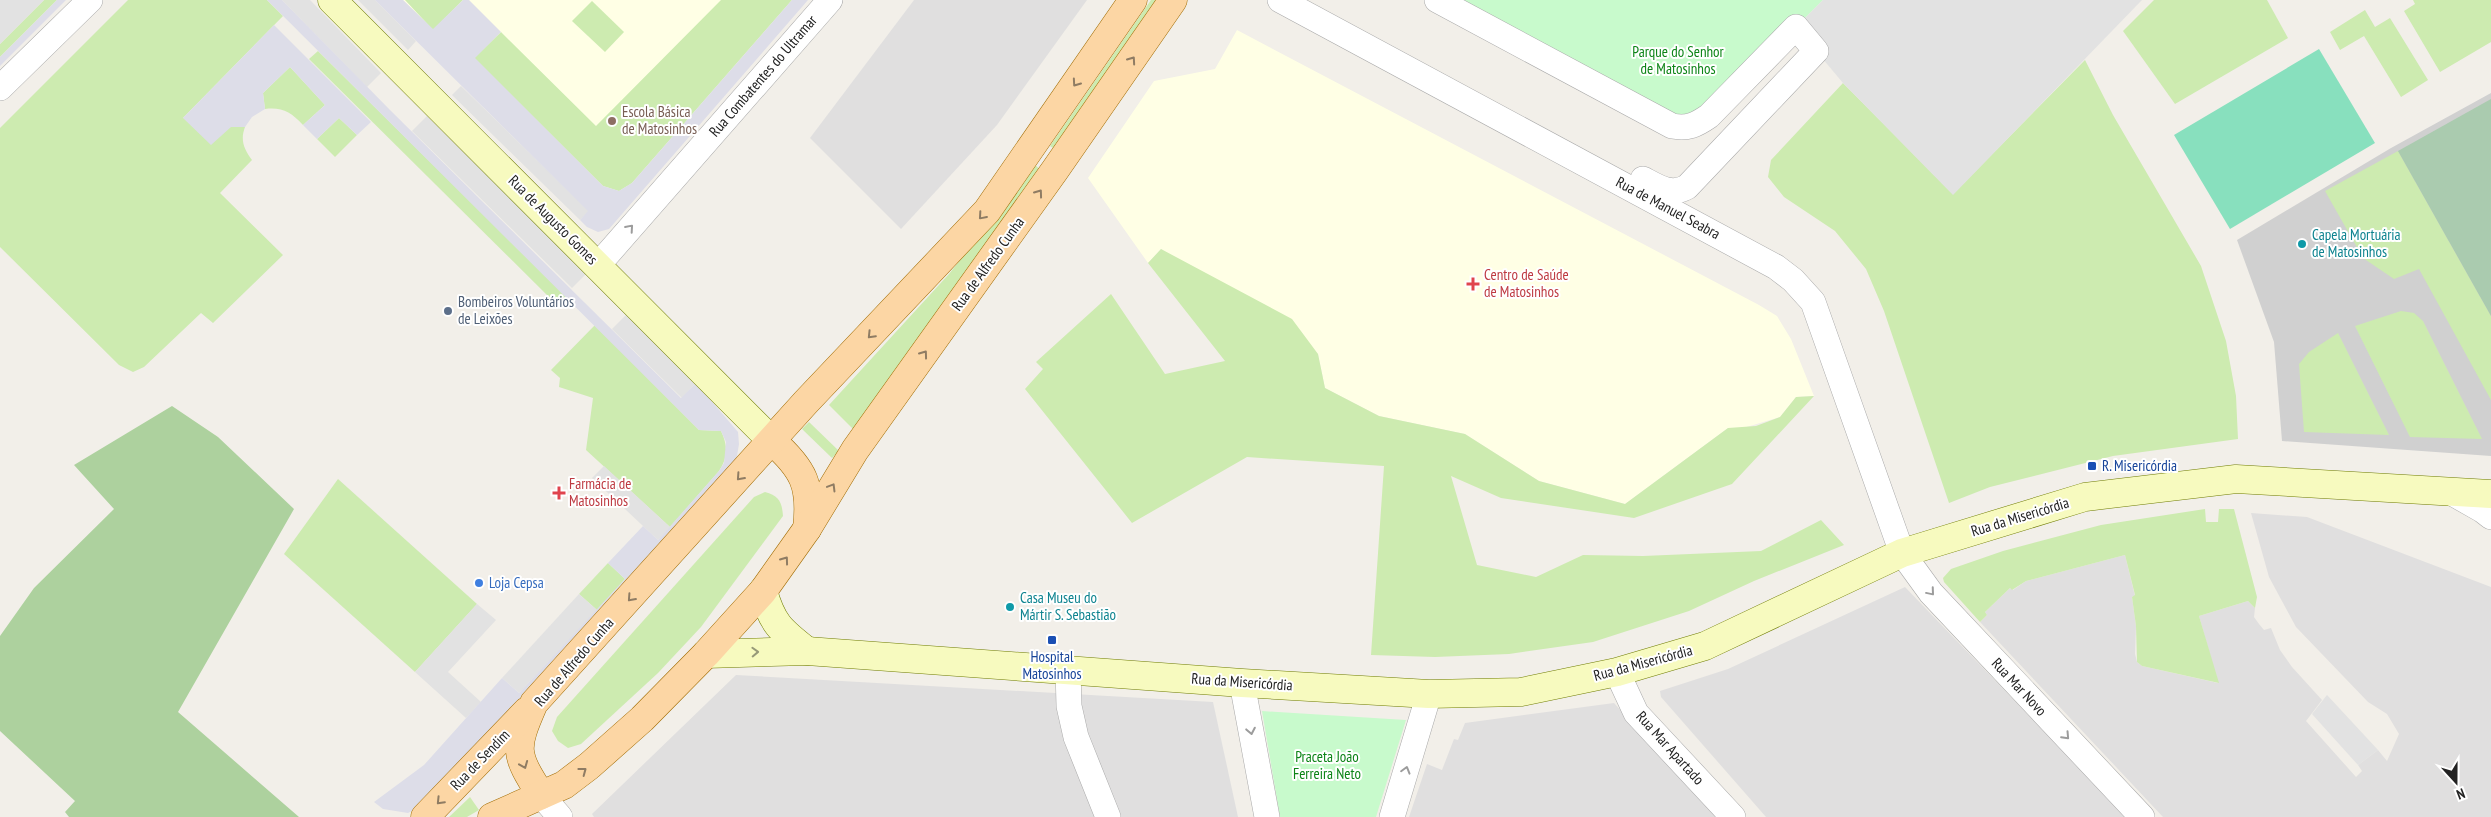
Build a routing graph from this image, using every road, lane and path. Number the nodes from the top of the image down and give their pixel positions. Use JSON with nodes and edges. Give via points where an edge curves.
{"nodes":[{"id":1,"x":90,"y":0,"type":"edge"},
{"id":2,"x":332,"y":0,"type":"edge"},
{"id":3,"x":830,"y":0,"type":"edge"},
{"id":4,"x":1133,"y":0,"type":"edge"},
{"id":5,"x":1174,"y":0,"type":"edge"},
{"id":6,"x":1280,"y":0,"type":"edge"},
{"id":7,"x":1313,"y":0,"type":"edge"},
{"id":8,"x":1437,"y":0,"type":"edge"},
{"id":9,"x":0,"y":88,"type":"edge"},
{"id":10,"x":598,"y":265,"type":"junction"},
{"id":11,"x":772,"y":441,"type":"junction"},
{"id":12,"x":2452,"y":493,"type":"junction"},
{"id":13,"x":2491,"y":494,"type":"edge"},
{"id":14,"x":2491,"y":517,"type":"edge"},
{"id":15,"x":807,"y":529,"type":"junction"},
{"id":16,"x":1902,"y":553,"type":"junction"},
{"id":17,"x":763,"y":590,"type":"junction"},
{"id":18,"x":806,"y":651,"type":"junction"},
{"id":19,"x":706,"y":654,"type":"junction"},
{"id":20,"x":1068,"y":669,"type":"junction"},
{"id":21,"x":1617,"y":672,"type":"junction"},
{"id":22,"x":1242,"y":683,"type":"junction"},
{"id":23,"x":1428,"y":694,"type":"junction"},
{"id":24,"x":534,"y":703,"type":"junction"},
{"id":25,"x":541,"y":796,"type":"junction"},
{"id":26,"x":425,"y":817,"type":"edge"},
{"id":27,"x":492,"y":817,"type":"edge"},
{"id":28,"x":560,"y":817,"type":"edge"},
{"id":29,"x":1108,"y":817,"type":"edge"},
{"id":30,"x":1267,"y":817,"type":"edge"},
{"id":31,"x":1392,"y":817,"type":"edge"},
{"id":32,"x":1733,"y":817,"type":"edge"},
{"id":33,"x":2142,"y":817,"type":"edge"}],
"edges":[{"from":1,"to":9,"type":"street"},
{"from":2,"to":10,"type":"street","name":"Rua de Augusto Gomes"},
{"from":10,"to":3,"type":"street","name":"Rua Combatentes do Ultramar","one_way":true},
{"from":4,"to":11,"type":"main road","name":"Rua de Alfredo Cunha","one_way":true,"via":[[987,211]]},
{"from":15,"to":5,"type":"main road","name":"Rua de Alfredo Cunha","one_way":true,"via":[[855,450]]},
{"from":6,"to":16,"type":"street","name":"Rua de Manuel Seabra","via":[[1776,267],[1793,280],[1812,302],[1827,338]]},
{"from":7,"to":8,"type":"street","via":[[1659,188],[1679,192],[1687,188],[1816,51],[1796,27],[1709,116],[1697,125],[1684,128],[1672,126]]},
{"from":10,"to":11,"type":"street","name":"Rua de Augusto Gomes"},
{"from":11,"to":15,"type":"main road","via":[[802,472],[809,508]]},
{"from":11,"to":24,"type":"main road","name":"Rua de Alfredo Cunha","one_way":true},
{"from":12,"to":13,"type":"street","name":"Rua da Misericórdia"},
{"from":12,"to":14,"type":"street"},
{"from":12,"to":16,"type":"street","name":"Rua da Misericórdia","via":[[2236,478],[2085,497]]},
{"from":17,"to":15,"type":"main road","name":"Rua de Alfredo Cunha","one_way":true},
{"from":16,"to":21,"type":"street","name":"Rua da Misericórdia","via":[[1705,646]]},
{"from":16,"to":33,"type":"street","name":"Rua Mar Novo","one_way":true,"via":[[1930,592]]},
{"from":17,"to":18,"type":"street","via":[[769,611],[781,631]]},
{"from":17,"to":19,"type":"main road","name":"Rua de Alfredo Cunha"},
{"from":19,"to":18,"type":"street","name":"Rua da Misericórdia","one_way":true},
{"from":18,"to":20,"type":"street","name":"Rua da Misericórdia"},
{"from":25,"to":19,"type":"main road","name":"Rua de Alfredo Cunha","one_way":true,"via":[[589,766],[642,719]]},
{"from":20,"to":22,"type":"street","name":"Rua da Misericórdia"},
{"from":20,"to":29,"type":"street","via":[[1069,706],[1076,737]]},
{"from":21,"to":23,"type":"street","name":"Rua da Misericórdia","via":[[1520,692]]},
{"from":21,"to":32,"type":"street","name":"Rua Mar Apartado","via":[[1636,713]]},
{"from":22,"to":23,"type":"street","name":"Rua da Misericórdia"},
{"from":22,"to":30,"type":"street","one_way":true},
{"from":31,"to":23,"type":"street","one_way":true},
{"from":24,"to":25,"type":"main road","name":"Rua de Alfredo Cunha","one_way":true,"via":[[522,730],[521,764]]},
{"from":24,"to":26,"type":"main road","name":"Rua de Sendim","one_way":true},
{"from":25,"to":27,"type":"main road"},
{"from":25,"to":28,"type":"street"}]}
